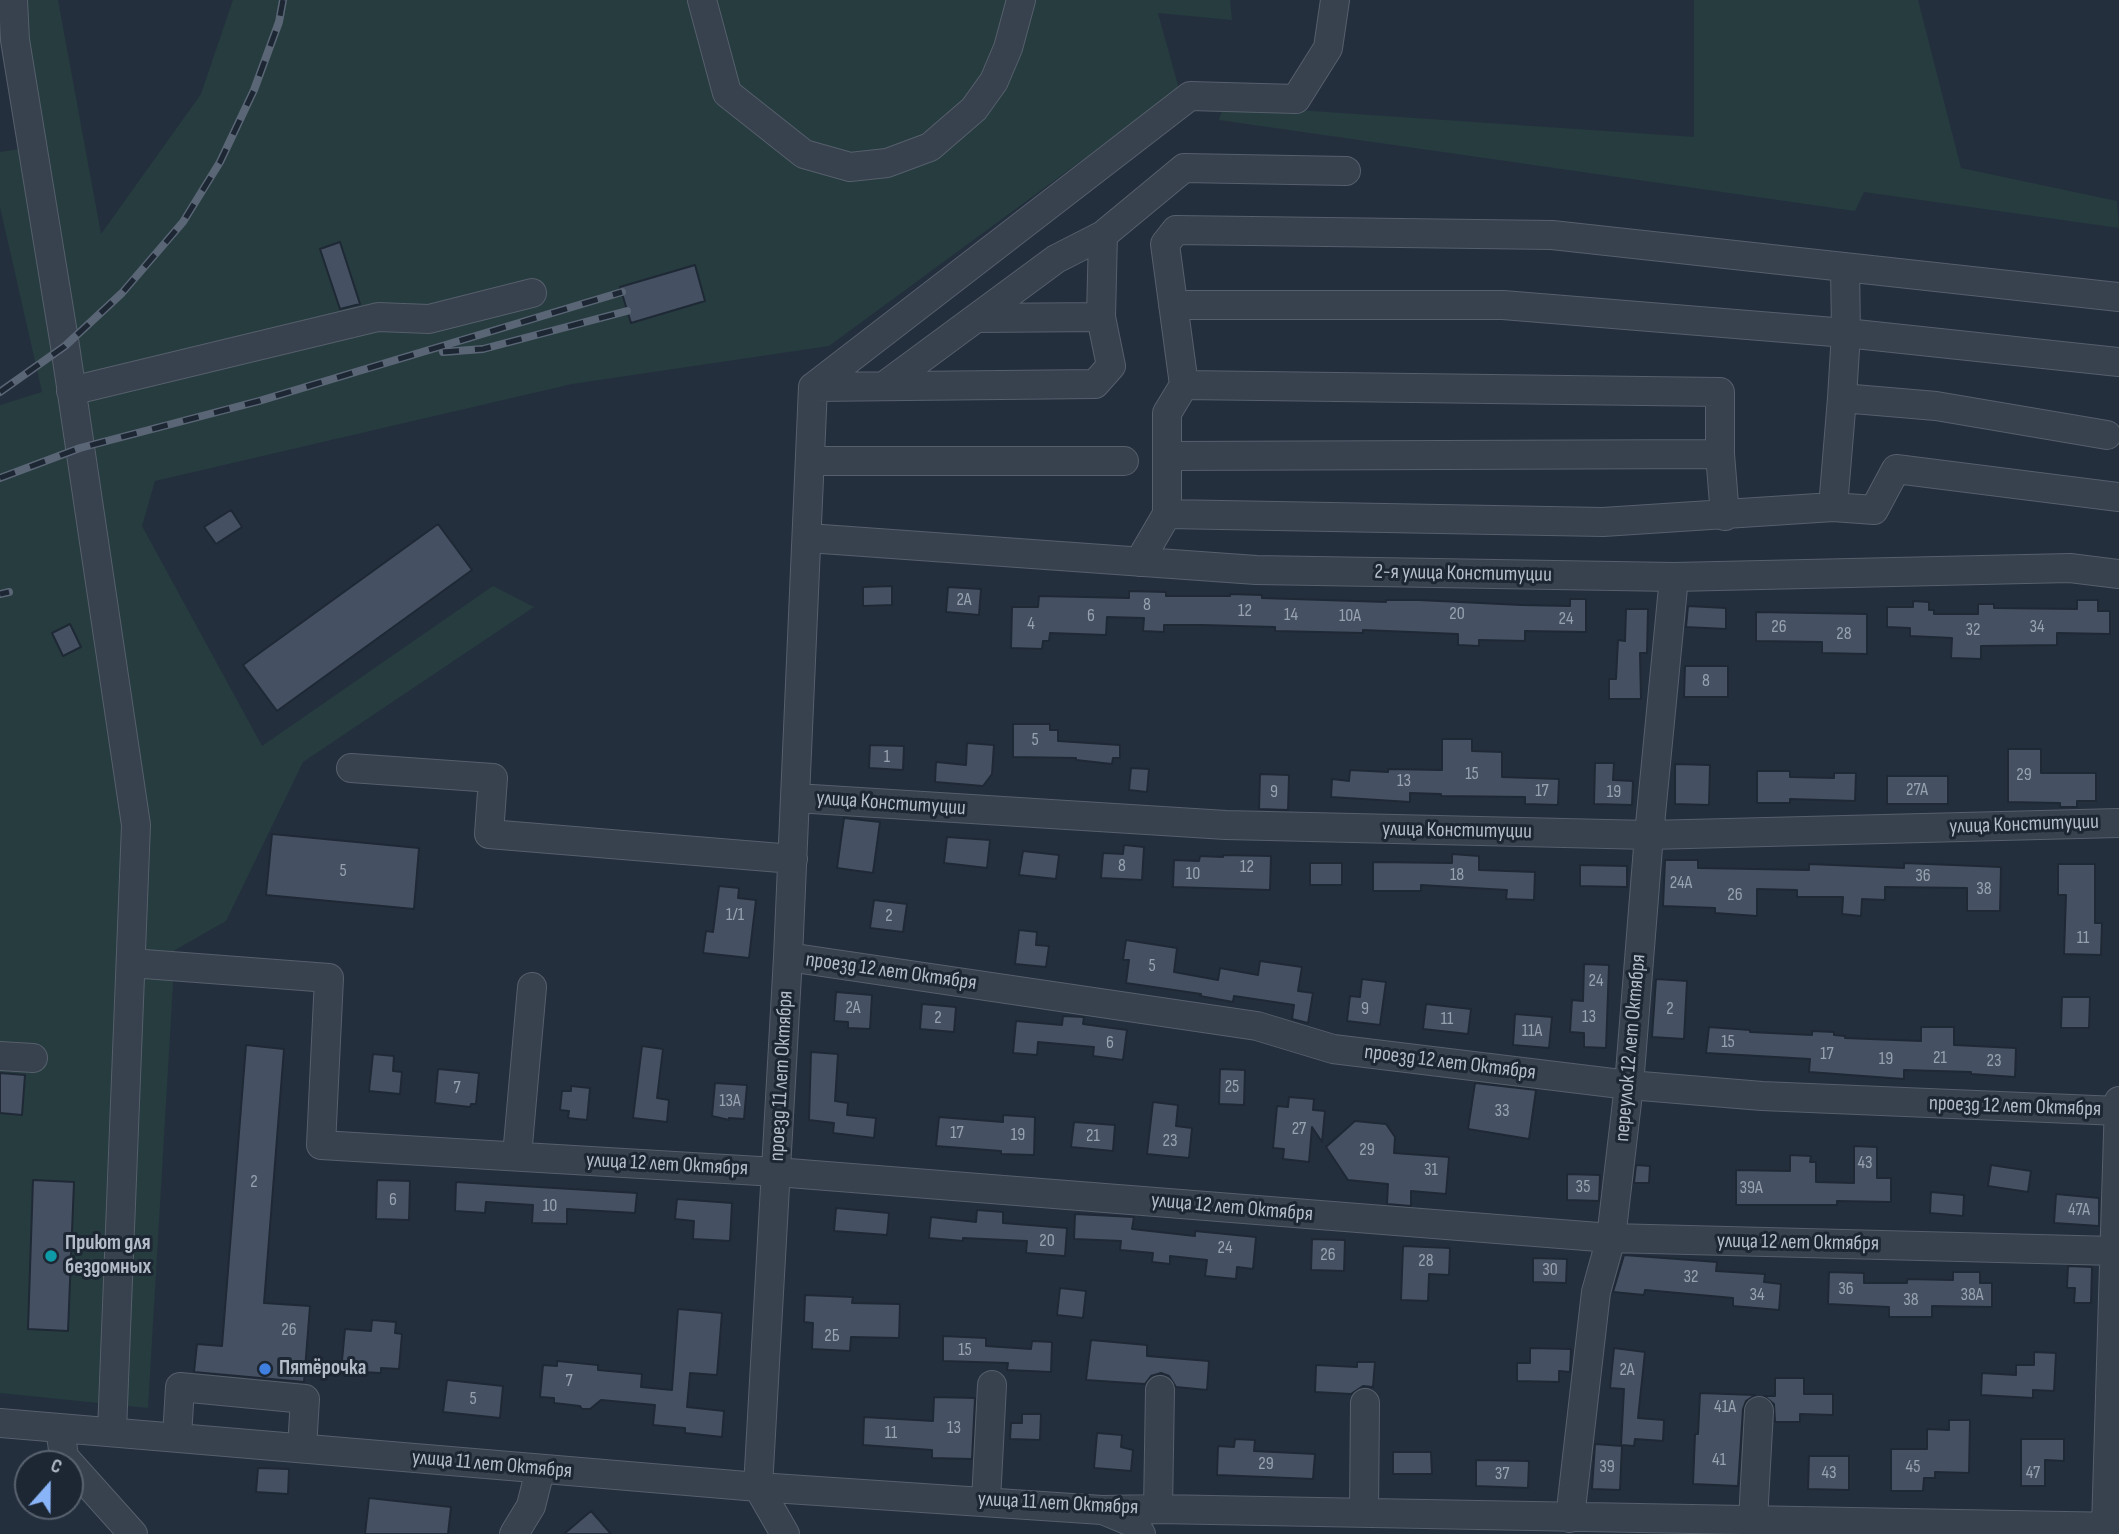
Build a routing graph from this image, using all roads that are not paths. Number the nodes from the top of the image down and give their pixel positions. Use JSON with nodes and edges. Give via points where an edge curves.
{"nodes":[{"id":1,"x":13,"y":0,"type":"edge"},
{"id":2,"x":702,"y":0,"type":"edge"},
{"id":3,"x":1021,"y":0,"type":"edge"},
{"id":4,"x":1335,"y":0,"type":"edge"},
{"id":5,"x":1346,"y":171,"type":"dead end"},
{"id":6,"x":1103,"y":235,"type":"junction"},
{"id":7,"x":1845,"y":267,"type":"junction"},
{"id":8,"x":532,"y":292,"type":"dead end"},
{"id":9,"x":2119,"y":297,"type":"edge"},
{"id":10,"x":1172,"y":305,"type":"junction"},
{"id":11,"x":1101,"y":317,"type":"junction"},
{"id":12,"x":977,"y":318,"type":"junction"},
{"id":13,"x":1846,"y":332,"type":"junction"},
{"id":14,"x":2119,"y":362,"type":"edge"},
{"id":15,"x":1184,"y":385,"type":"junction"},
{"id":16,"x":884,"y":386,"type":"junction"},
{"id":17,"x":813,"y":387,"type":"junction"},
{"id":18,"x":71,"y":391,"type":"junction"},
{"id":19,"x":1842,"y":398,"type":"junction"},
{"id":20,"x":2107,"y":435,"type":"dead end"},
{"id":21,"x":1720,"y":454,"type":"junction"},
{"id":22,"x":1167,"y":456,"type":"junction"},
{"id":23,"x":810,"y":461,"type":"junction"},
{"id":24,"x":1124,"y":461,"type":"dead end"},
{"id":25,"x":2119,"y":497,"type":"edge"},
{"id":26,"x":1833,"y":507,"type":"junction"},
{"id":27,"x":1167,"y":514,"type":"junction"},
{"id":28,"x":1725,"y":516,"type":"junction"},
{"id":29,"x":808,"y":538,"type":"junction"},
{"id":30,"x":1139,"y":562,"type":"junction"},
{"id":31,"x":2119,"y":574,"type":"edge"},
{"id":32,"x":1674,"y":577,"type":"junction"},
{"id":33,"x":351,"y":768,"type":"dead end"},
{"id":34,"x":796,"y":798,"type":"junction"},
{"id":35,"x":2119,"y":823,"type":"edge"},
{"id":36,"x":1649,"y":835,"type":"junction"},
{"id":37,"x":793,"y":859,"type":"junction"},
{"id":38,"x":788,"y":957,"type":"junction"},
{"id":39,"x":131,"y":963,"type":"junction"},
{"id":40,"x":532,"y":987,"type":"dead end"},
{"id":41,"x":0,"y":1056,"type":"edge"},
{"id":42,"x":33,"y":1058,"type":"dead end"},
{"id":43,"x":1629,"y":1085,"type":"junction"},
{"id":44,"x":2119,"y":1101,"type":"edge"},
{"id":45,"x":2119,"y":1111,"type":"edge"},
{"id":46,"x":517,"y":1156,"type":"junction"},
{"id":47,"x":776,"y":1172,"type":"junction"},
{"id":48,"x":1611,"y":1238,"type":"junction"},
{"id":49,"x":2115,"y":1251,"type":"junction"},
{"id":50,"x":992,"y":1385,"type":"dead end"},
{"id":51,"x":1160,"y":1390,"type":"dead end"},
{"id":52,"x":1365,"y":1403,"type":"dead end"},
{"id":53,"x":1759,"y":1411,"type":"dead end"},
{"id":54,"x":0,"y":1423,"type":"edge"},
{"id":55,"x":60,"y":1428,"type":"junction"},
{"id":56,"x":112,"y":1431,"type":"junction"},
{"id":57,"x":177,"y":1437,"type":"junction"},
{"id":58,"x":302,"y":1448,"type":"junction"},
{"id":59,"x":540,"y":1470,"type":"junction"},
{"id":60,"x":758,"y":1487,"type":"junction"},
{"id":61,"x":986,"y":1501,"type":"junction"},
{"id":62,"x":1158,"y":1509,"type":"junction"},
{"id":63,"x":1102,"y":1510,"type":"junction"},
{"id":64,"x":1364,"y":1513,"type":"junction"},
{"id":65,"x":1570,"y":1518,"type":"junction"},
{"id":66,"x":1753,"y":1520,"type":"junction"},
{"id":67,"x":2113,"y":1527,"type":"edge"},
{"id":68,"x":132,"y":1534,"type":"edge"},
{"id":69,"x":514,"y":1534,"type":"edge"},
{"id":70,"x":785,"y":1534,"type":"edge"},
{"id":71,"x":1141,"y":1534,"type":"edge"}],
"edges":[{"from":1,"to":18,"type":"street","via":[[15,40]]},
{"from":2,"to":3,"type":"street","via":[[727,93],[804,154],[850,167],[887,163],[930,147],[974,109],[994,81]]},
{"from":4,"to":17,"type":"street","via":[[1328,48],[1296,99],[1190,96]]},
{"from":5,"to":6,"type":"street","via":[[1184,168]]},
{"from":6,"to":11,"type":"street"},
{"from":6,"to":12,"type":"street","via":[[1056,259]]},
{"from":7,"to":9,"type":"street"},
{"from":7,"to":10,"type":"street","via":[[1552,235],[1176,230],[1166,244]]},
{"from":7,"to":13,"type":"street"},
{"from":8,"to":18,"type":"street","via":[[429,319],[378,317]]},
{"from":10,"to":13,"type":"street","via":[[1503,304]]},
{"from":10,"to":15,"type":"street"},
{"from":11,"to":12,"type":"street"},
{"from":11,"to":16,"type":"street","via":[[1111,366],[1095,384]]},
{"from":12,"to":16,"type":"street"},
{"from":13,"to":14,"type":"street"},
{"from":13,"to":19,"type":"street"},
{"from":15,"to":21,"type":"street","via":[[1720,392]]},
{"from":15,"to":22,"type":"street","via":[[1167,413]]},
{"from":16,"to":17,"type":"street"},
{"from":17,"to":23,"type":"street","name":"проезд 11 лет Октября"},
{"from":18,"to":39,"type":"street","via":[[136,825]]},
{"from":19,"to":20,"type":"street","via":[[1936,406]]},
{"from":19,"to":26,"type":"street"},
{"from":21,"to":22,"type":"street"},
{"from":21,"to":28,"type":"street"},
{"from":22,"to":27,"type":"street"},
{"from":23,"to":24,"type":"street"},
{"from":23,"to":29,"type":"street","name":"проезд 11 лет Октября"},
{"from":25,"to":26,"type":"street","via":[[1896,469],[1874,510]]},
{"from":26,"to":28,"type":"street"},
{"from":27,"to":28,"type":"street","via":[[1603,522]]},
{"from":27,"to":30,"type":"street"},
{"from":29,"to":30,"type":"street","name":"2-я улица Конституции"},
{"from":29,"to":34,"type":"street","name":"проезд 11 лет Октября"},
{"from":30,"to":32,"type":"street","name":"2-я улица Конституции","via":[[1256,570]]},
{"from":31,"to":32,"type":"street","name":"2-я улица Конституции","via":[[2070,568]]},
{"from":32,"to":36,"type":"street","name":"переулок 12 лет Октября"},
{"from":33,"to":37,"type":"street","via":[[493,778],[489,834]]},
{"from":34,"to":36,"type":"street","name":"улица Конституции","via":[[1226,825]]},
{"from":34,"to":37,"type":"street","name":"проезд 11 лет Октября"},
{"from":35,"to":36,"type":"street","name":"улица Конституции"},
{"from":36,"to":43,"type":"street","name":"переулок 12 лет Октября"},
{"from":37,"to":38,"type":"street","name":"проезд 11 лет Октября"},
{"from":38,"to":43,"type":"street","name":"проезд 12 лет Октября","via":[[1257,1026],[1333,1049]]},
{"from":38,"to":47,"type":"street","name":"проезд 11 лет Октября"},
{"from":39,"to":46,"type":"street","name":"улица 12 лет Октября","via":[[329,978],[321,1145]]},
{"from":39,"to":56,"type":"street"},
{"from":40,"to":46,"type":"street"},
{"from":41,"to":42,"type":"street"},
{"from":43,"to":45,"type":"street","name":"проезд 12 лет Октября","via":[[1762,1096]]},
{"from":43,"to":48,"type":"street","name":"переулок 12 лет Октября"},
{"from":44,"to":45,"type":"street"},
{"from":45,"to":49,"type":"street"},
{"from":46,"to":47,"type":"street","name":"улица 12 лет Октября"},
{"from":47,"to":48,"type":"street","name":"улица 12 лет Октября"},
{"from":47,"to":60,"type":"street","name":"проезд 11 лет Октября"},
{"from":48,"to":49,"type":"street","name":"улица 12 лет Октября"},
{"from":48,"to":65,"type":"street","name":"переулок 12 лет Октября","via":[[1596,1292]]},
{"from":49,"to":67,"type":"street"},
{"from":50,"to":61,"type":"street"},
{"from":51,"to":62,"type":"street"},
{"from":52,"to":64,"type":"street"},
{"from":53,"to":66,"type":"street"},
{"from":54,"to":55,"type":"street","name":"улица 11 лет Октября"},
{"from":55,"to":56,"type":"street","name":"улица 11 лет Октября"},
{"from":55,"to":68,"type":"street","via":[[64,1457]]},
{"from":56,"to":57,"type":"street","name":"улица 11 лет Октября"},
{"from":57,"to":58,"type":"street","name":"улица 11 лет Октября"},
{"from":57,"to":58,"type":"street","via":[[180,1387],[305,1399]]},
{"from":58,"to":59,"type":"street","name":"улица 11 лет Октября"},
{"from":59,"to":60,"type":"street","name":"улица 11 лет Октября"},
{"from":59,"to":69,"type":"street","via":[[531,1506]]},
{"from":60,"to":61,"type":"street","name":"улица 11 лет Октября"},
{"from":60,"to":70,"type":"street"},
{"from":61,"to":63,"type":"street","name":"улица 11 лет Октября"},
{"from":62,"to":63,"type":"street","name":"улица 11 лет Октября"},
{"from":62,"to":64,"type":"street","name":"улица 11 лет Октября"},
{"from":63,"to":71,"type":"street","via":[[1134,1523]]},
{"from":64,"to":65,"type":"street","name":"улица 11 лет Октября"},
{"from":65,"to":66,"type":"street","name":"улица 11 лет Октября"},
{"from":66,"to":67,"type":"street","name":"улица 11 лет Октября"}]}
